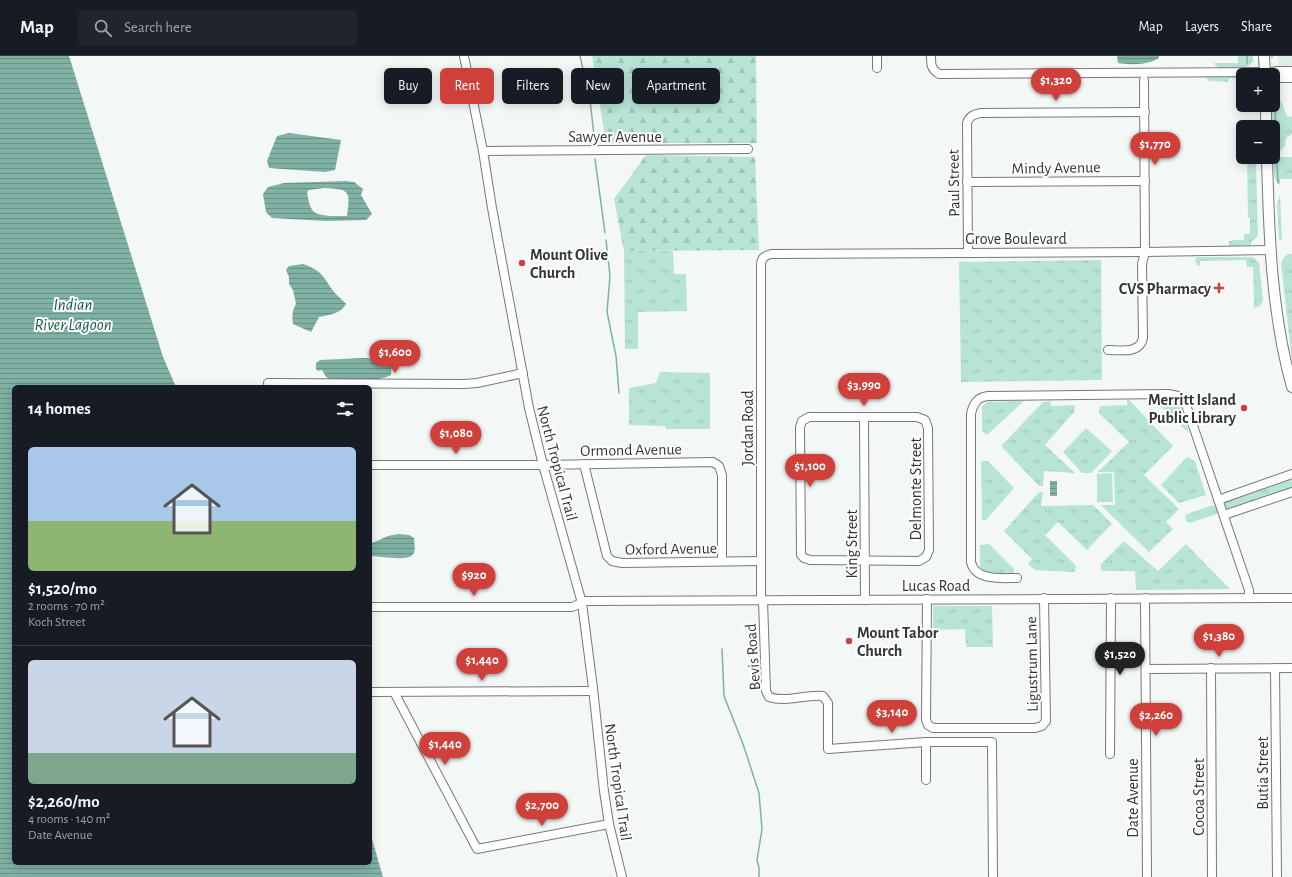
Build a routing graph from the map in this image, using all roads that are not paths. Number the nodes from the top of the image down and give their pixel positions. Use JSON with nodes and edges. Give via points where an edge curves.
{"nodes":[{"id":1,"x":464,"y":56,"type":"edge"},
{"id":2,"x":877,"y":56,"type":"edge"},
{"id":3,"x":931,"y":56,"type":"edge"},
{"id":4,"x":1264,"y":56,"type":"edge"},
{"id":5,"x":876,"y":68,"type":"dead end"},
{"id":6,"x":1266,"y":68,"type":"edge"},
{"id":7,"x":1280,"y":70,"type":"edge"},
{"id":8,"x":1292,"y":70,"type":"edge"},
{"id":9,"x":1236,"y":74,"type":"edge"},
{"id":10,"x":1280,"y":78,"type":"edge"},
{"id":11,"x":1292,"y":78,"type":"edge"},
{"id":12,"x":1144,"y":80,"type":"dead end"},
{"id":13,"x":1145,"y":112,"type":"junction"},
{"id":14,"x":748,"y":149,"type":"dead end"},
{"id":15,"x":483,"y":152,"type":"junction"},
{"id":16,"x":1267,"y":164,"type":"edge"},
{"id":17,"x":1145,"y":180,"type":"junction"},
{"id":18,"x":967,"y":182,"type":"junction"},
{"id":19,"x":1270,"y":250,"type":"junction"},
{"id":20,"x":968,"y":252,"type":"junction"},
{"id":21,"x":1145,"y":252,"type":"junction"},
{"id":22,"x":764,"y":257,"type":"joint"},
{"id":23,"x":1108,"y":350,"type":"dead end"},
{"id":24,"x":523,"y":373,"type":"junction"},
{"id":25,"x":268,"y":383,"type":"dead end"},
{"id":26,"x":1292,"y":387,"type":"edge"},
{"id":27,"x":864,"y":417,"type":"junction"},
{"id":28,"x":584,"y":464,"type":"junction"},
{"id":29,"x":372,"y":465,"type":"edge"},
{"id":30,"x":543,"y":465,"type":"junction"},
{"id":31,"x":1292,"y":474,"type":"edge"},
{"id":32,"x":1292,"y":492,"type":"edge"},
{"id":33,"x":1218,"y":500,"type":"junction"},
{"id":34,"x":1224,"y":515,"type":"junction"},
{"id":35,"x":864,"y":560,"type":"junction"},
{"id":36,"x":722,"y":561,"type":"junction"},
{"id":37,"x":761,"y":561,"type":"junction"},
{"id":38,"x":1017,"y":578,"type":"dead end"},
{"id":39,"x":1044,"y":598,"type":"junction"},
{"id":40,"x":1110,"y":598,"type":"junction"},
{"id":41,"x":1145,"y":598,"type":"junction"},
{"id":42,"x":1249,"y":598,"type":"junction"},
{"id":43,"x":1292,"y":598,"type":"edge"},
{"id":44,"x":927,"y":599,"type":"junction"},
{"id":45,"x":762,"y":600,"type":"junction"},
{"id":46,"x":865,"y":600,"type":"junction"},
{"id":47,"x":582,"y":603,"type":"junction"},
{"id":48,"x":372,"y":608,"type":"edge"},
{"id":49,"x":1211,"y":668,"type":"junction"},
{"id":50,"x":1276,"y":668,"type":"junction"},
{"id":51,"x":1292,"y":668,"type":"edge"},
{"id":52,"x":1146,"y":669,"type":"junction"},
{"id":53,"x":593,"y":691,"type":"junction"},
{"id":54,"x":372,"y":692,"type":"edge"},
{"id":55,"x":394,"y":692,"type":"junction"},
{"id":56,"x":926,"y":742,"type":"junction"},
{"id":57,"x":1110,"y":754,"type":"dead end"},
{"id":58,"x":926,"y":780,"type":"dead end"},
{"id":59,"x":609,"y":824,"type":"junction"},
{"id":60,"x":622,"y":877,"type":"edge"},
{"id":61,"x":993,"y":877,"type":"edge"},
{"id":62,"x":1147,"y":877,"type":"edge"},
{"id":63,"x":1212,"y":877,"type":"edge"},
{"id":64,"x":1277,"y":877,"type":"edge"}],
"edges":[{"from":1,"to":15,"type":"street","name":"North Tropical Trail"},
{"from":2,"to":5,"type":"street"},
{"from":3,"to":9,"type":"street","via":[[933,70],[939,74]]},
{"from":4,"to":6,"type":"main road"},
{"from":7,"to":8,"type":"street"},
{"from":10,"to":11,"type":"street"},
{"from":12,"to":13,"type":"street"},
{"from":13,"to":17,"type":"street"},
{"from":13,"to":18,"type":"street","name":"Paul Street","via":[[981,113],[971,116],[966,123]]},
{"from":14,"to":15,"type":"street","name":"Sawyer Avenue"},
{"from":15,"to":24,"type":"street","name":"North Tropical Trail"},
{"from":16,"to":19,"type":"main road"},
{"from":17,"to":18,"type":"street","name":"Mindy Avenue"},
{"from":17,"to":21,"type":"street"},
{"from":18,"to":20,"type":"street","name":"Paul Street"},
{"from":19,"to":21,"type":"street","name":"Grove Boulevard"},
{"from":19,"to":26,"type":"main road","via":[[1278,330]]},
{"from":20,"to":21,"type":"street","name":"Grove Boulevard"},
{"from":20,"to":22,"type":"street","name":"Grove Boulevard","via":[[771,254]]},
{"from":21,"to":23,"type":"street","via":[[1142,264],[1142,342],[1133,349]]},
{"from":22,"to":37,"type":"street","name":"Jordan Road","via":[[761,266]]},
{"from":24,"to":25,"type":"street","via":[[464,384]]},
{"from":24,"to":30,"type":"street","name":"North Tropical Trail"},
{"from":27,"to":35,"type":"street","name":"King Street"},
{"from":27,"to":35,"type":"street","via":[[809,417],[802,421],[800,427],[801,555],[810,560]]},
{"from":27,"to":35,"type":"street","name":"Delmonte Street","via":[[917,417],[925,420],[928,428],[929,550],[926,557],[919,561]]},
{"from":28,"to":30,"type":"street","name":"Ormond Avenue"},
{"from":28,"to":36,"type":"street","name":"Oxford Avenue","via":[[607,556],[612,561]]},
{"from":28,"to":36,"type":"street","name":"Ormond Avenue","via":[[706,461],[719,466],[722,474]]},
{"from":29,"to":30,"type":"street","name":"Ormond Avenue"},
{"from":30,"to":47,"type":"street","name":"North Tropical Trail"},
{"from":31,"to":33,"type":"street"},
{"from":32,"to":34,"type":"street"},
{"from":33,"to":34,"type":"street"},
{"from":33,"to":38,"type":"street","via":[[1185,402],[1175,395],[983,396],[975,402],[971,414],[972,568],[982,576]]},
{"from":34,"to":42,"type":"street","via":[[1249,590]]},
{"from":35,"to":46,"type":"street","name":"King Street"},
{"from":36,"to":37,"type":"street","name":"Oxford Avenue"},
{"from":37,"to":45,"type":"street","name":"Jordan Road"},
{"from":39,"to":40,"type":"street","name":"Lucas Road"},
{"from":39,"to":44,"type":"street","name":"Lucas Road"},
{"from":39,"to":44,"type":"street","name":"Ligustrum Lane","via":[[1046,721],[1042,726],[1034,728],[933,728],[928,725]]},
{"from":40,"to":41,"type":"street","name":"Lucas Road"},
{"from":40,"to":57,"type":"street"},
{"from":41,"to":42,"type":"street","name":"Lucas Road"},
{"from":41,"to":52,"type":"street","name":"Date Avenue"},
{"from":42,"to":43,"type":"street","name":"Lucas Road"},
{"from":44,"to":46,"type":"street","name":"Lucas Road"},
{"from":45,"to":46,"type":"street","name":"Lucas Road"},
{"from":45,"to":47,"type":"street","name":"Lucas Road"},
{"from":45,"to":56,"type":"street","name":"Bevis Road","via":[[766,691],[769,697],[776,700],[823,696],[828,703],[828,748]]},
{"from":47,"to":48,"type":"street","name":"Lucas Road","via":[[572,606]]},
{"from":47,"to":53,"type":"street","name":"North Tropical Trail"},
{"from":49,"to":50,"type":"street"},
{"from":49,"to":52,"type":"street"},
{"from":49,"to":63,"type":"street","name":"Cocoa Street"},
{"from":50,"to":51,"type":"street"},
{"from":50,"to":64,"type":"street","name":"Butia Street"},
{"from":52,"to":62,"type":"street","name":"Date Avenue"},
{"from":53,"to":55,"type":"street"},
{"from":53,"to":59,"type":"street","name":"North Tropical Trail"},
{"from":54,"to":55,"type":"street"},
{"from":55,"to":59,"type":"street","via":[[477,849]]},
{"from":56,"to":58,"type":"street"},
{"from":56,"to":61,"type":"street","name":"Bevis Road","via":[[992,742]]},
{"from":59,"to":60,"type":"street","name":"North Tropical Trail"}]}
